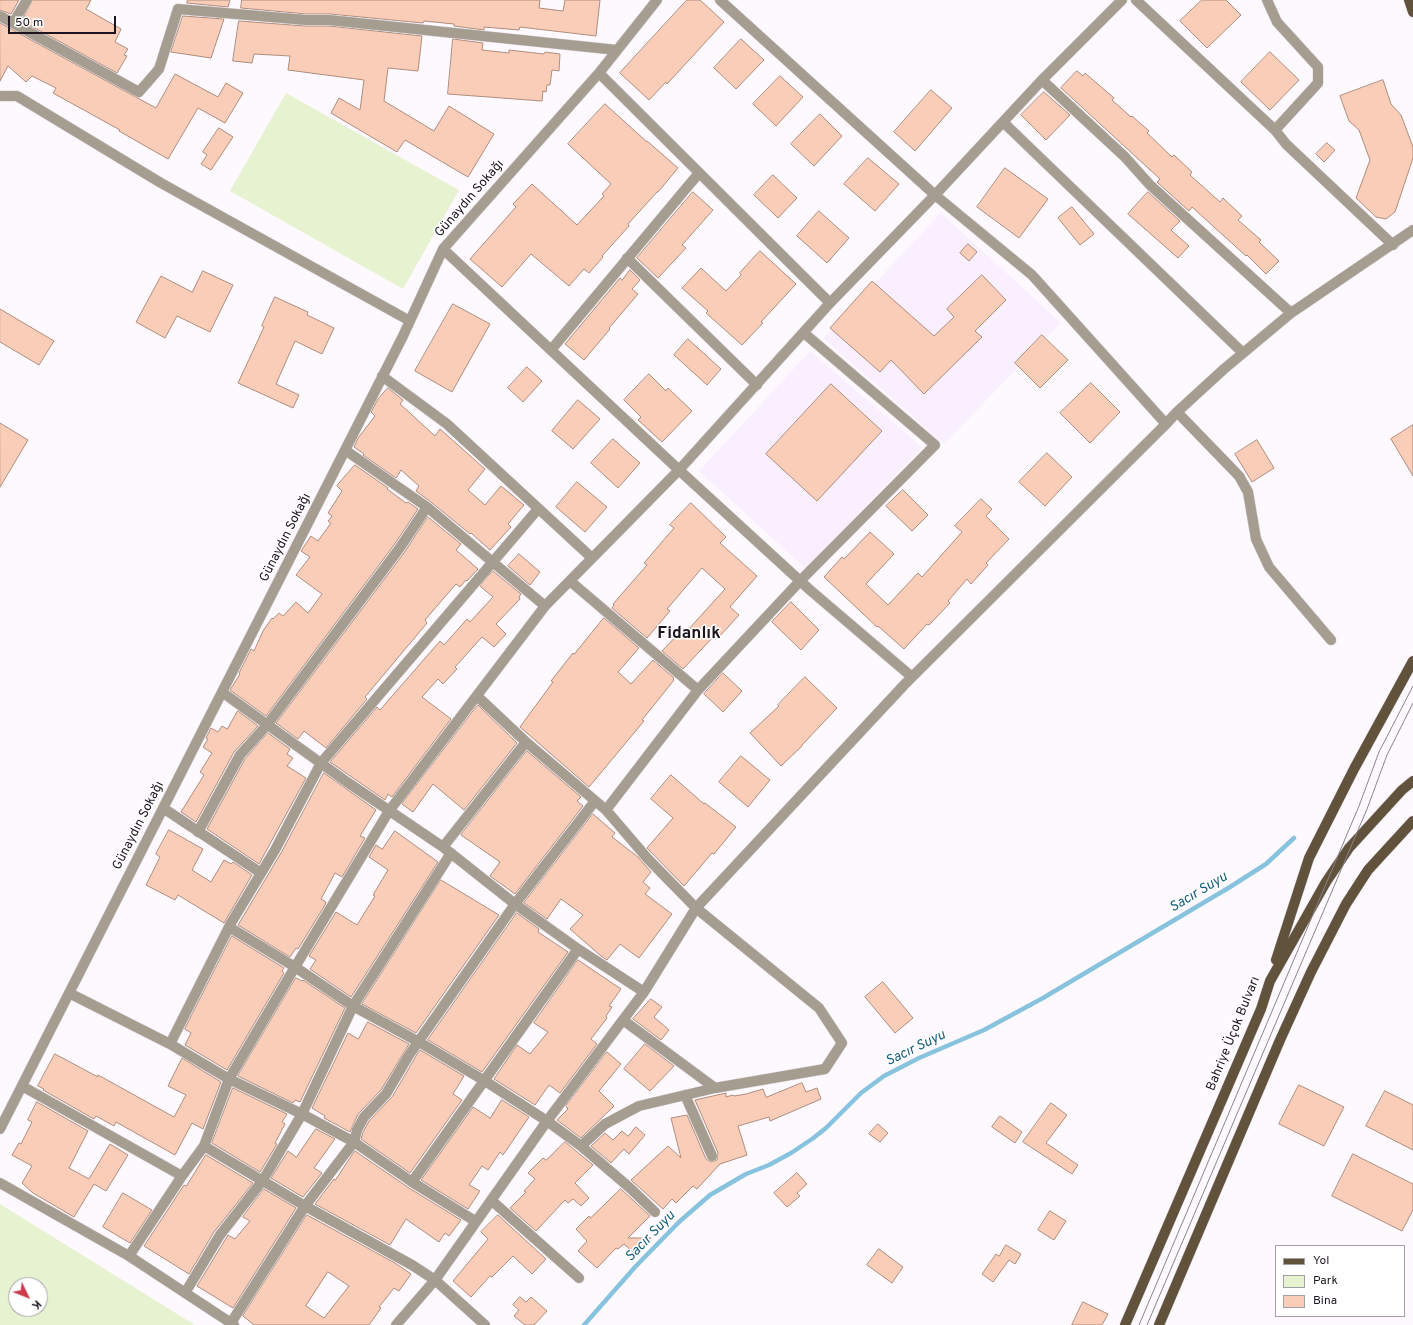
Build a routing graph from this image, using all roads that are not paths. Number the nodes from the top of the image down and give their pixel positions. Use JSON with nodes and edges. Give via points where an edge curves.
{"nodes":[{"id":1,"x":27,"y":0,"type":"edge"},
{"id":2,"x":657,"y":0,"type":"edge"},
{"id":3,"x":720,"y":0,"type":"edge"},
{"id":4,"x":1122,"y":0,"type":"edge"},
{"id":5,"x":1136,"y":0,"type":"edge"},
{"id":6,"x":1267,"y":0,"type":"edge"},
{"id":7,"x":1409,"y":0,"type":"edge"},
{"id":8,"x":1413,"y":12,"type":"edge"},
{"id":9,"x":0,"y":16,"type":"edge"},
{"id":10,"x":13,"y":23,"type":"junction"},
{"id":11,"x":617,"y":50,"type":"junction"},
{"id":12,"x":599,"y":73,"type":"junction"},
{"id":13,"x":1042,"y":80,"type":"junction"},
{"id":14,"x":0,"y":96,"type":"edge"},
{"id":15,"x":1003,"y":122,"type":"junction"},
{"id":16,"x":1275,"y":130,"type":"junction"},
{"id":17,"x":699,"y":172,"type":"junction"},
{"id":18,"x":935,"y":196,"type":"junction"},
{"id":19,"x":1413,"y":230,"type":"edge"},
{"id":20,"x":1393,"y":245,"type":"junction"},
{"id":21,"x":443,"y":249,"type":"junction"},
{"id":22,"x":627,"y":258,"type":"junction"},
{"id":23,"x":830,"y":303,"type":"junction"},
{"id":24,"x":1291,"y":313,"type":"junction"},
{"id":25,"x":410,"y":321,"type":"junction"},
{"id":26,"x":804,"y":333,"type":"junction"},
{"id":27,"x":551,"y":350,"type":"junction"},
{"id":28,"x":1242,"y":353,"type":"junction"},
{"id":29,"x":382,"y":376,"type":"junction"},
{"id":30,"x":757,"y":386,"type":"junction"},
{"id":31,"x":1177,"y":412,"type":"junction"},
{"id":32,"x":1166,"y":424,"type":"junction"},
{"id":33,"x":345,"y":450,"type":"junction"},
{"id":34,"x":679,"y":470,"type":"junction"},
{"id":35,"x":427,"y":507,"type":"junction"},
{"id":36,"x":538,"y":509,"type":"junction"},
{"id":37,"x":592,"y":558,"type":"junction"},
{"id":38,"x":492,"y":562,"type":"junction"},
{"id":39,"x":570,"y":580,"type":"junction"},
{"id":40,"x":800,"y":581,"type":"junction"},
{"id":41,"x":545,"y":606,"type":"junction"},
{"id":42,"x":1331,"y":640,"type":"dead end"},
{"id":43,"x":1413,"y":661,"type":"edge"},
{"id":44,"x":912,"y":677,"type":"junction"},
{"id":45,"x":698,"y":690,"type":"junction"},
{"id":46,"x":222,"y":692,"type":"junction"},
{"id":47,"x":477,"y":696,"type":"junction"},
{"id":48,"x":267,"y":726,"type":"junction"},
{"id":49,"x":526,"y":742,"type":"junction"},
{"id":50,"x":321,"y":762,"type":"junction"},
{"id":51,"x":1413,"y":781,"type":"edge"},
{"id":52,"x":595,"y":801,"type":"junction"},
{"id":53,"x":163,"y":808,"type":"junction"},
{"id":54,"x":606,"y":810,"type":"junction"},
{"id":55,"x":390,"y":811,"type":"junction"},
{"id":56,"x":1413,"y":821,"type":"edge"},
{"id":57,"x":198,"y":832,"type":"junction"},
{"id":58,"x":447,"y":850,"type":"junction"},
{"id":59,"x":261,"y":873,"type":"junction"},
{"id":60,"x":515,"y":904,"type":"junction"},
{"id":61,"x":696,"y":908,"type":"junction"},
{"id":62,"x":229,"y":927,"type":"junction"},
{"id":63,"x":578,"y":949,"type":"junction"},
{"id":64,"x":295,"y":966,"type":"junction"},
{"id":65,"x":1270,"y":981,"type":"junction"},
{"id":66,"x":644,"y":992,"type":"junction"},
{"id":67,"x":69,"y":993,"type":"junction"},
{"id":68,"x":353,"y":1006,"type":"junction"},
{"id":69,"x":623,"y":1020,"type":"junction"},
{"id":70,"x":419,"y":1042,"type":"junction"},
{"id":71,"x":170,"y":1044,"type":"junction"},
{"id":72,"x":230,"y":1079,"type":"junction"},
{"id":73,"x":485,"y":1081,"type":"junction"},
{"id":74,"x":22,"y":1086,"type":"junction"},
{"id":75,"x":715,"y":1088,"type":"junction"},
{"id":76,"x":685,"y":1095,"type":"junction"},
{"id":77,"x":302,"y":1114,"type":"junction"},
{"id":78,"x":547,"y":1122,"type":"junction"},
{"id":79,"x":0,"y":1129,"type":"edge"},
{"id":80,"x":354,"y":1142,"type":"junction"},
{"id":81,"x":204,"y":1146,"type":"junction"},
{"id":82,"x":581,"y":1146,"type":"junction"},
{"id":83,"x":712,"y":1156,"type":"dead end"},
{"id":84,"x":182,"y":1176,"type":"junction"},
{"id":85,"x":263,"y":1180,"type":"junction"},
{"id":86,"x":412,"y":1182,"type":"junction"},
{"id":87,"x":0,"y":1183,"type":"edge"},
{"id":88,"x":491,"y":1200,"type":"junction"},
{"id":89,"x":306,"y":1206,"type":"junction"},
{"id":90,"x":655,"y":1212,"type":"dead end"},
{"id":91,"x":475,"y":1221,"type":"junction"},
{"id":92,"x":129,"y":1256,"type":"junction"},
{"id":93,"x":579,"y":1278,"type":"dead end"},
{"id":94,"x":435,"y":1280,"type":"junction"},
{"id":95,"x":185,"y":1293,"type":"junction"},
{"id":96,"x":232,"y":1324,"type":"edge"},
{"id":97,"x":396,"y":1325,"type":"edge"},
{"id":98,"x":485,"y":1325,"type":"edge"},
{"id":99,"x":1125,"y":1325,"type":"edge"},
{"id":100,"x":1159,"y":1325,"type":"edge"}],
"edges":[{"from":1,"to":10,"type":"street"},
{"from":2,"to":11,"type":"street","name":"Günaydın Sokağı"},
{"from":3,"to":18,"type":"street"},
{"from":4,"to":13,"type":"street"},
{"from":5,"to":16,"type":"street"},
{"from":6,"to":16,"type":"street","via":[[1277,22],[1318,67],[1318,83]]},
{"from":7,"to":8,"type":"main road"},
{"from":9,"to":10,"type":"street"},
{"from":10,"to":11,"type":"street","via":[[139,92],[159,69],[178,9],[329,20]]},
{"from":11,"to":12,"type":"street","name":"Günaydın Sokağı"},
{"from":12,"to":17,"type":"street"},
{"from":12,"to":21,"type":"street","name":"Günaydın Sokağı"},
{"from":13,"to":15,"type":"street"},
{"from":13,"to":24,"type":"street","via":[[1125,157],[1150,185]]},
{"from":14,"to":25,"type":"street","via":[[17,96],[162,183]]},
{"from":15,"to":18,"type":"street"},
{"from":15,"to":28,"type":"street"},
{"from":16,"to":20,"type":"street","via":[[1286,144]]},
{"from":17,"to":22,"type":"street"},
{"from":17,"to":23,"type":"street"},
{"from":18,"to":23,"type":"street"},
{"from":18,"to":32,"type":"street","via":[[1032,275]]},
{"from":19,"to":20,"type":"street"},
{"from":20,"to":24,"type":"street"},
{"from":21,"to":25,"type":"street","name":"Günaydın Sokağı"},
{"from":21,"to":27,"type":"street"},
{"from":22,"to":27,"type":"street"},
{"from":22,"to":30,"type":"street"},
{"from":23,"to":26,"type":"street"},
{"from":24,"to":28,"type":"street"},
{"from":25,"to":29,"type":"street","name":"Günaydın Sokağı"},
{"from":26,"to":30,"type":"street"},
{"from":26,"to":40,"type":"street","via":[[934,445]]},
{"from":27,"to":34,"type":"street"},
{"from":28,"to":31,"type":"street"},
{"from":29,"to":33,"type":"street","name":"Günaydın Sokağı"},
{"from":29,"to":36,"type":"street","via":[[447,424]]},
{"from":30,"to":34,"type":"street"},
{"from":31,"to":32,"type":"street"},
{"from":31,"to":42,"type":"street","via":[[1239,476],[1248,492],[1256,539],[1269,568]]},
{"from":32,"to":44,"type":"street"},
{"from":33,"to":35,"type":"street"},
{"from":33,"to":46,"type":"street","name":"Günaydın Sokağı"},
{"from":34,"to":37,"type":"street"},
{"from":34,"to":40,"type":"street"},
{"from":35,"to":38,"type":"street"},
{"from":35,"to":48,"type":"street"},
{"from":36,"to":37,"type":"street"},
{"from":36,"to":38,"type":"street"},
{"from":37,"to":39,"type":"street"},
{"from":38,"to":41,"type":"street"},
{"from":38,"to":50,"type":"street"},
{"from":39,"to":41,"type":"street"},
{"from":39,"to":45,"type":"street"},
{"from":40,"to":44,"type":"street"},
{"from":40,"to":45,"type":"street"},
{"from":41,"to":47,"type":"street"},
{"from":43,"to":65,"type":"main road","via":[[1309,858]]},
{"from":44,"to":61,"type":"street"},
{"from":45,"to":54,"type":"street"},
{"from":46,"to":48,"type":"street"},
{"from":46,"to":53,"type":"street","name":"Günaydın Sokağı"},
{"from":47,"to":49,"type":"street"},
{"from":47,"to":55,"type":"street"},
{"from":48,"to":50,"type":"street"},
{"from":48,"to":57,"type":"street","via":[[240,755]]},
{"from":49,"to":52,"type":"street"},
{"from":49,"to":58,"type":"street"},
{"from":50,"to":55,"type":"street"},
{"from":50,"to":59,"type":"street"},
{"from":51,"to":65,"type":"main road","name":"Bahriye Üçok Bulvarı","via":[[1349,848],[1326,882]]},
{"from":52,"to":54,"type":"street"},
{"from":52,"to":60,"type":"street"},
{"from":53,"to":57,"type":"street"},
{"from":53,"to":67,"type":"street","name":"Günaydın Sokağı"},
{"from":54,"to":61,"type":"street","via":[[648,859]]},
{"from":55,"to":58,"type":"street"},
{"from":55,"to":64,"type":"street"},
{"from":56,"to":100,"type":"main road","via":[[1368,870],[1346,904],[1318,958],[1280,1040]]},
{"from":57,"to":59,"type":"street"},
{"from":58,"to":60,"type":"street"},
{"from":58,"to":68,"type":"street"},
{"from":59,"to":62,"type":"street"},
{"from":60,"to":63,"type":"street"},
{"from":60,"to":70,"type":"street"},
{"from":61,"to":66,"type":"street"},
{"from":61,"to":75,"type":"street","via":[[818,1008],[842,1043],[825,1069]]},
{"from":62,"to":64,"type":"street"},
{"from":62,"to":71,"type":"street"},
{"from":63,"to":66,"type":"street"},
{"from":63,"to":73,"type":"street"},
{"from":64,"to":68,"type":"street"},
{"from":64,"to":72,"type":"street"},
{"from":65,"to":99,"type":"main road","name":"Bahriye Üçok Bulvarı","via":[[1261,1009]]},
{"from":66,"to":69,"type":"street"},
{"from":67,"to":71,"type":"street"},
{"from":67,"to":74,"type":"street","name":"Günaydın Sokağı"},
{"from":68,"to":70,"type":"street"},
{"from":68,"to":77,"type":"street"},
{"from":69,"to":75,"type":"street"},
{"from":69,"to":78,"type":"street"},
{"from":70,"to":73,"type":"street"},
{"from":70,"to":80,"type":"street","via":[[386,1094],[364,1117]]},
{"from":71,"to":72,"type":"street"},
{"from":72,"to":77,"type":"street"},
{"from":72,"to":81,"type":"street"},
{"from":73,"to":78,"type":"street"},
{"from":73,"to":86,"type":"street"},
{"from":74,"to":79,"type":"street","name":"Günaydın Sokağı"},
{"from":74,"to":84,"type":"street"},
{"from":75,"to":76,"type":"street"},
{"from":76,"to":82,"type":"street","via":[[639,1106],[605,1124]]},
{"from":76,"to":83,"type":"street"},
{"from":77,"to":80,"type":"street"},
{"from":77,"to":85,"type":"street"},
{"from":78,"to":82,"type":"street"},
{"from":78,"to":88,"type":"street"},
{"from":80,"to":86,"type":"street"},
{"from":80,"to":89,"type":"street"},
{"from":81,"to":84,"type":"street"},
{"from":81,"to":85,"type":"street"},
{"from":82,"to":90,"type":"street"},
{"from":84,"to":92,"type":"street"},
{"from":85,"to":89,"type":"street"},
{"from":85,"to":95,"type":"street","via":[[220,1235]]},
{"from":86,"to":91,"type":"street"},
{"from":87,"to":92,"type":"street"},
{"from":88,"to":91,"type":"street"},
{"from":88,"to":93,"type":"street"},
{"from":89,"to":94,"type":"street"},
{"from":89,"to":96,"type":"street"},
{"from":91,"to":94,"type":"street"},
{"from":92,"to":95,"type":"street"},
{"from":94,"to":97,"type":"street"},
{"from":94,"to":98,"type":"street"},
{"from":95,"to":96,"type":"street"}]}
